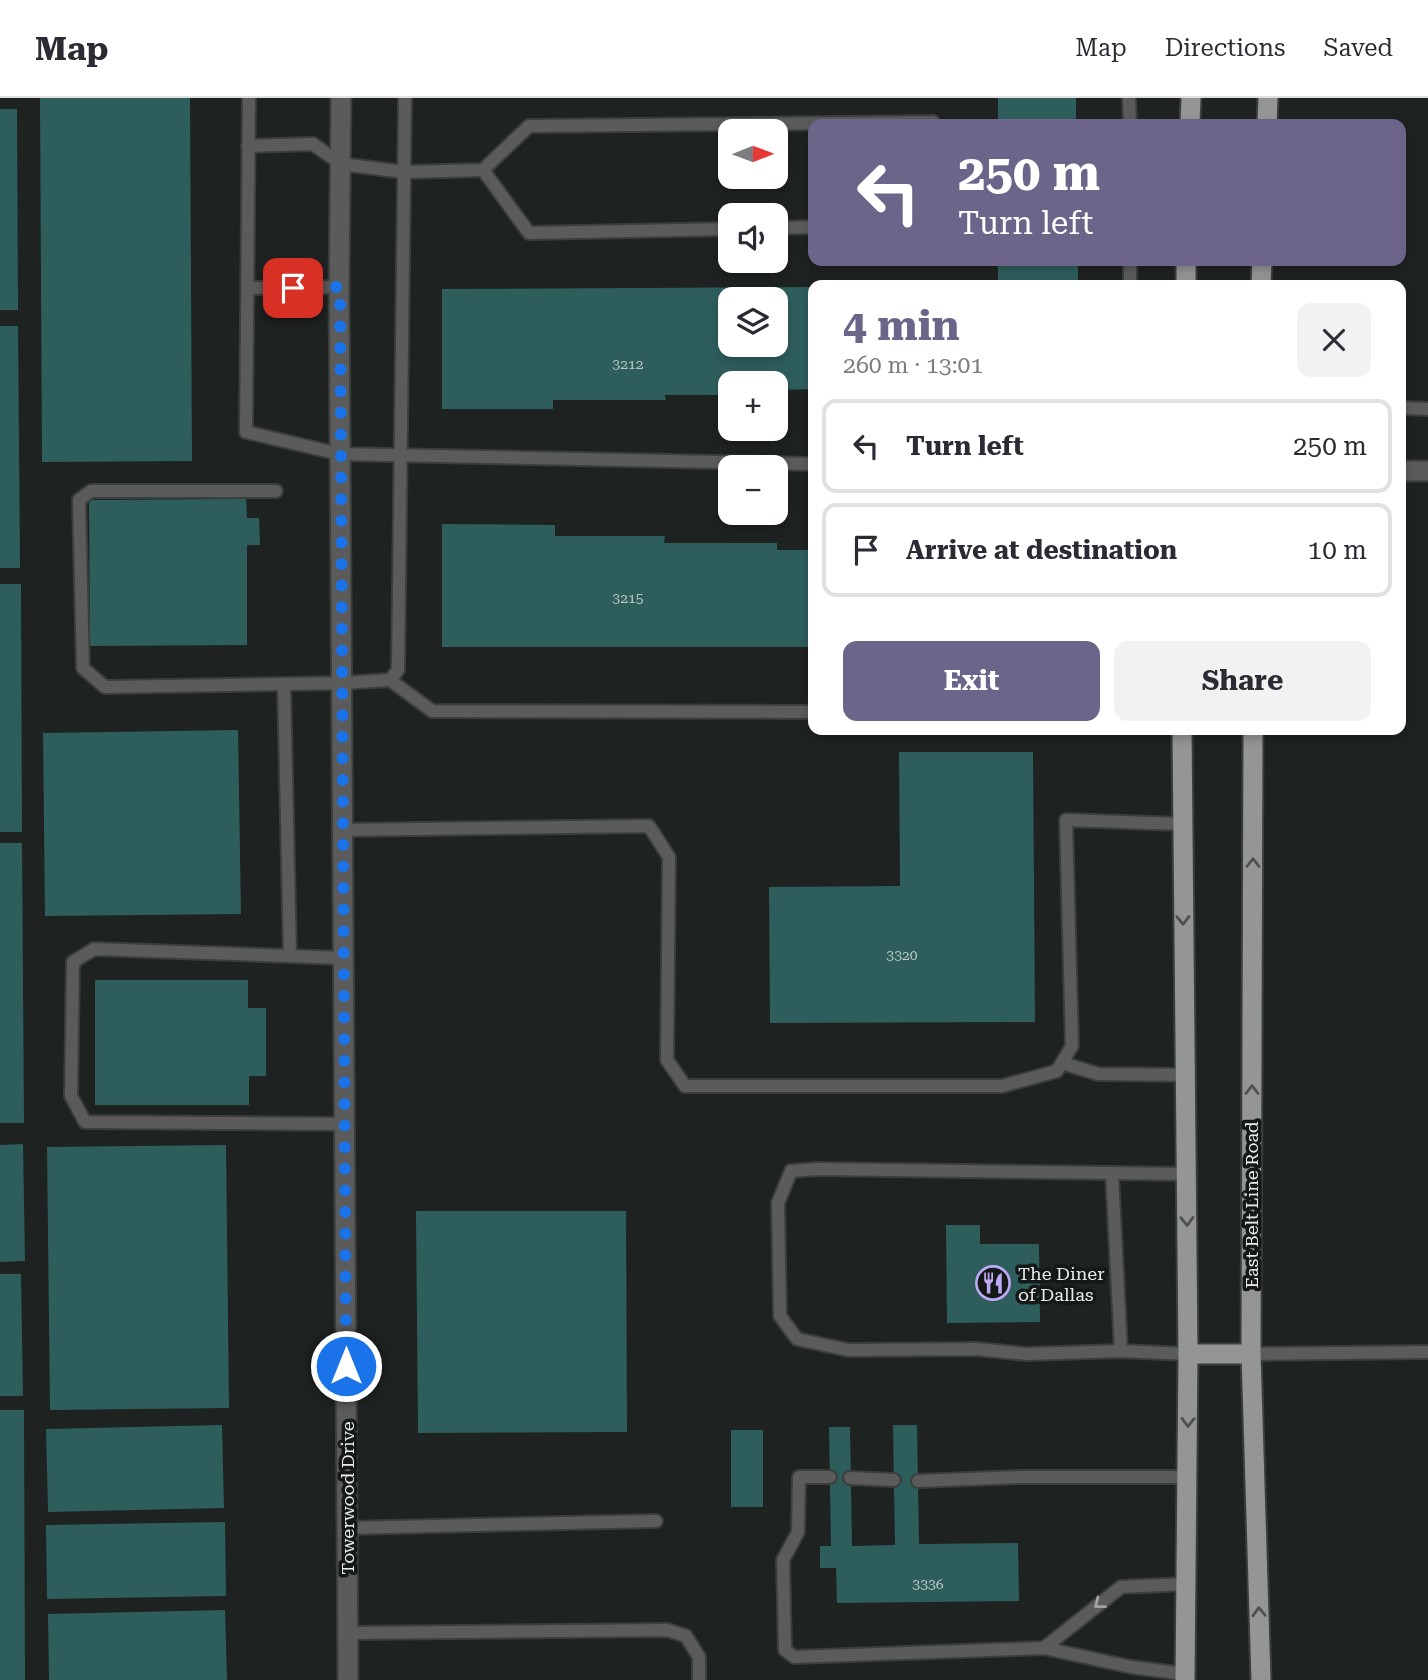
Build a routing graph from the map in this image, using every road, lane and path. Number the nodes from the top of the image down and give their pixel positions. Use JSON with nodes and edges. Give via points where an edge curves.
{"nodes":[{"id":1,"x":249,"y":98,"type":"edge"},
{"id":2,"x":341,"y":98,"type":"edge"},
{"id":3,"x":405,"y":98,"type":"edge"},
{"id":4,"x":1129,"y":98,"type":"edge"},
{"id":5,"x":1191,"y":98,"type":"edge"},
{"id":6,"x":1268,"y":98,"type":"edge"},
{"id":7,"x":1129,"y":119,"type":"edge"},
{"id":8,"x":1190,"y":119,"type":"edge"},
{"id":9,"x":1267,"y":119,"type":"edge"},
{"id":10,"x":808,"y":123,"type":"edge"},
{"id":11,"x":248,"y":146,"type":"junction"},
{"id":12,"x":341,"y":164,"type":"junction"},
{"id":13,"x":483,"y":170,"type":"junction"},
{"id":14,"x":404,"y":172,"type":"junction"},
{"id":15,"x":808,"y":227,"type":"edge"},
{"id":16,"x":788,"y":228,"type":"edge"},
{"id":17,"x":718,"y":229,"type":"edge"},
{"id":18,"x":340,"y":287,"type":"junction"},
{"id":19,"x":248,"y":288,"type":"junction"},
{"id":20,"x":1406,"y":408,"type":"dead end"},
{"id":21,"x":1428,"y":409,"type":"edge"},
{"id":22,"x":340,"y":454,"type":"junction"},
{"id":23,"x":401,"y":454,"type":"junction"},
{"id":24,"x":808,"y":464,"type":"edge"},
{"id":25,"x":1406,"y":471,"type":"edge"},
{"id":26,"x":1428,"y":471,"type":"edge"},
{"id":27,"x":276,"y":491,"type":"dead end"},
{"id":28,"x":390,"y":680,"type":"junction"},
{"id":29,"x":342,"y":683,"type":"junction"},
{"id":30,"x":284,"y":684,"type":"junction"},
{"id":31,"x":808,"y":712,"type":"edge"},
{"id":32,"x":1182,"y":735,"type":"edge"},
{"id":33,"x":1253,"y":735,"type":"edge"},
{"id":34,"x":1181,"y":824,"type":"junction"},
{"id":35,"x":343,"y":830,"type":"junction"},
{"id":36,"x":290,"y":956,"type":"junction"},
{"id":37,"x":343,"y":958,"type":"junction"},
{"id":38,"x":1062,"y":1063,"type":"junction"},
{"id":39,"x":1185,"y":1075,"type":"junction"},
{"id":40,"x":344,"y":1124,"type":"junction"},
{"id":41,"x":1112,"y":1173,"type":"junction"},
{"id":42,"x":1187,"y":1174,"type":"junction"},
{"id":43,"x":1121,"y":1351,"type":"junction"},
{"id":44,"x":1428,"y":1352,"type":"edge"},
{"id":45,"x":1188,"y":1354,"type":"junction"},
{"id":46,"x":1251,"y":1354,"type":"junction"},
{"id":47,"x":830,"y":1477,"type":"dead end"},
{"id":48,"x":1187,"y":1477,"type":"junction"},
{"id":49,"x":850,"y":1478,"type":"dead end"},
{"id":50,"x":894,"y":1480,"type":"dead end"},
{"id":51,"x":918,"y":1481,"type":"dead end"},
{"id":52,"x":656,"y":1521,"type":"dead end"},
{"id":53,"x":347,"y":1528,"type":"junction"},
{"id":54,"x":1186,"y":1584,"type":"junction"},
{"id":55,"x":348,"y":1633,"type":"junction"},
{"id":56,"x":1044,"y":1648,"type":"junction"},
{"id":57,"x":1185,"y":1677,"type":"edge"},
{"id":58,"x":348,"y":1680,"type":"edge"},
{"id":59,"x":699,"y":1680,"type":"edge"},
{"id":60,"x":1261,"y":1680,"type":"edge"}],
"edges":[{"from":1,"to":11,"type":"lane"},
{"from":2,"to":12,"type":"street","name":"Towerwood Drive"},
{"from":3,"to":14,"type":"lane"},
{"from":4,"to":7,"type":"lane"},
{"from":5,"to":8,"type":"main road"},
{"from":6,"to":9,"type":"main road"},
{"from":10,"to":13,"type":"lane","via":[[529,126]]},
{"from":11,"to":12,"type":"lane","via":[[313,144]]},
{"from":11,"to":19,"type":"lane"},
{"from":12,"to":14,"type":"lane"},
{"from":12,"to":18,"type":"street","name":"Towerwood Drive"},
{"from":13,"to":14,"type":"lane"},
{"from":13,"to":17,"type":"lane","via":[[529,233]]},
{"from":14,"to":23,"type":"lane"},
{"from":15,"to":16,"type":"lane"},
{"from":18,"to":19,"type":"lane"},
{"from":18,"to":22,"type":"street","name":"Towerwood Drive"},
{"from":19,"to":22,"type":"lane","via":[[246,432]]},
{"from":20,"to":21,"type":"lane"},
{"from":22,"to":23,"type":"lane"},
{"from":22,"to":29,"type":"street","name":"Towerwood Drive"},
{"from":23,"to":24,"type":"lane"},
{"from":23,"to":28,"type":"lane","via":[[398,670]]},
{"from":25,"to":26,"type":"street"},
{"from":27,"to":30,"type":"lane","via":[[91,491],[79,500],[83,668],[105,687]]},
{"from":28,"to":29,"type":"lane"},
{"from":28,"to":31,"type":"lane","via":[[432,711]]},
{"from":29,"to":30,"type":"lane"},
{"from":29,"to":35,"type":"street","name":"Towerwood Drive"},
{"from":30,"to":36,"type":"lane"},
{"from":32,"to":34,"type":"main road"},
{"from":46,"to":33,"type":"main road","name":"East Belt Line Road","one_way":true},
{"from":34,"to":38,"type":"lane","via":[[1066,820],[1072,1046]]},
{"from":34,"to":39,"type":"main road","one_way":true},
{"from":35,"to":37,"type":"street","name":"Towerwood Drive"},
{"from":35,"to":38,"type":"lane","via":[[649,826],[669,858],[667,1060],[685,1086],[1002,1086],[1057,1071]]},
{"from":36,"to":37,"type":"lane"},
{"from":36,"to":40,"type":"lane","via":[[94,949],[73,962],[71,1096],[85,1122]]},
{"from":37,"to":40,"type":"street","name":"Towerwood Drive"},
{"from":38,"to":39,"type":"lane","via":[[1098,1074]]},
{"from":39,"to":42,"type":"main road"},
{"from":40,"to":53,"type":"street","name":"Towerwood Drive"},
{"from":41,"to":42,"type":"lane"},
{"from":41,"to":43,"type":"lane"},
{"from":41,"to":43,"type":"lane","via":[[791,1171],[778,1203],[780,1316],[797,1339],[848,1350]]},
{"from":42,"to":45,"type":"main road","one_way":true},
{"from":43,"to":45,"type":"lane"},
{"from":44,"to":46,"type":"lane"},
{"from":45,"to":46,"type":"main road"},
{"from":45,"to":48,"type":"main road","one_way":true},
{"from":60,"to":46,"type":"main road","name":"East Belt Line Road","one_way":true},
{"from":47,"to":56,"type":"lane","via":[[799,1477],[798,1532],[783,1560],[785,1650],[794,1657]]},
{"from":48,"to":51,"type":"lane"},
{"from":48,"to":54,"type":"main road"},
{"from":49,"to":50,"type":"lane"},
{"from":52,"to":53,"type":"lane"},
{"from":53,"to":55,"type":"street","name":"Towerwood Drive"},
{"from":54,"to":56,"type":"lane","one_way":true,"via":[[1121,1587]]},
{"from":54,"to":57,"type":"main road"},
{"from":55,"to":58,"type":"street","name":"Towerwood Drive"},
{"from":55,"to":59,"type":"lane","via":[[667,1630],[686,1636],[699,1657]]},
{"from":56,"to":57,"type":"lane"}]}
